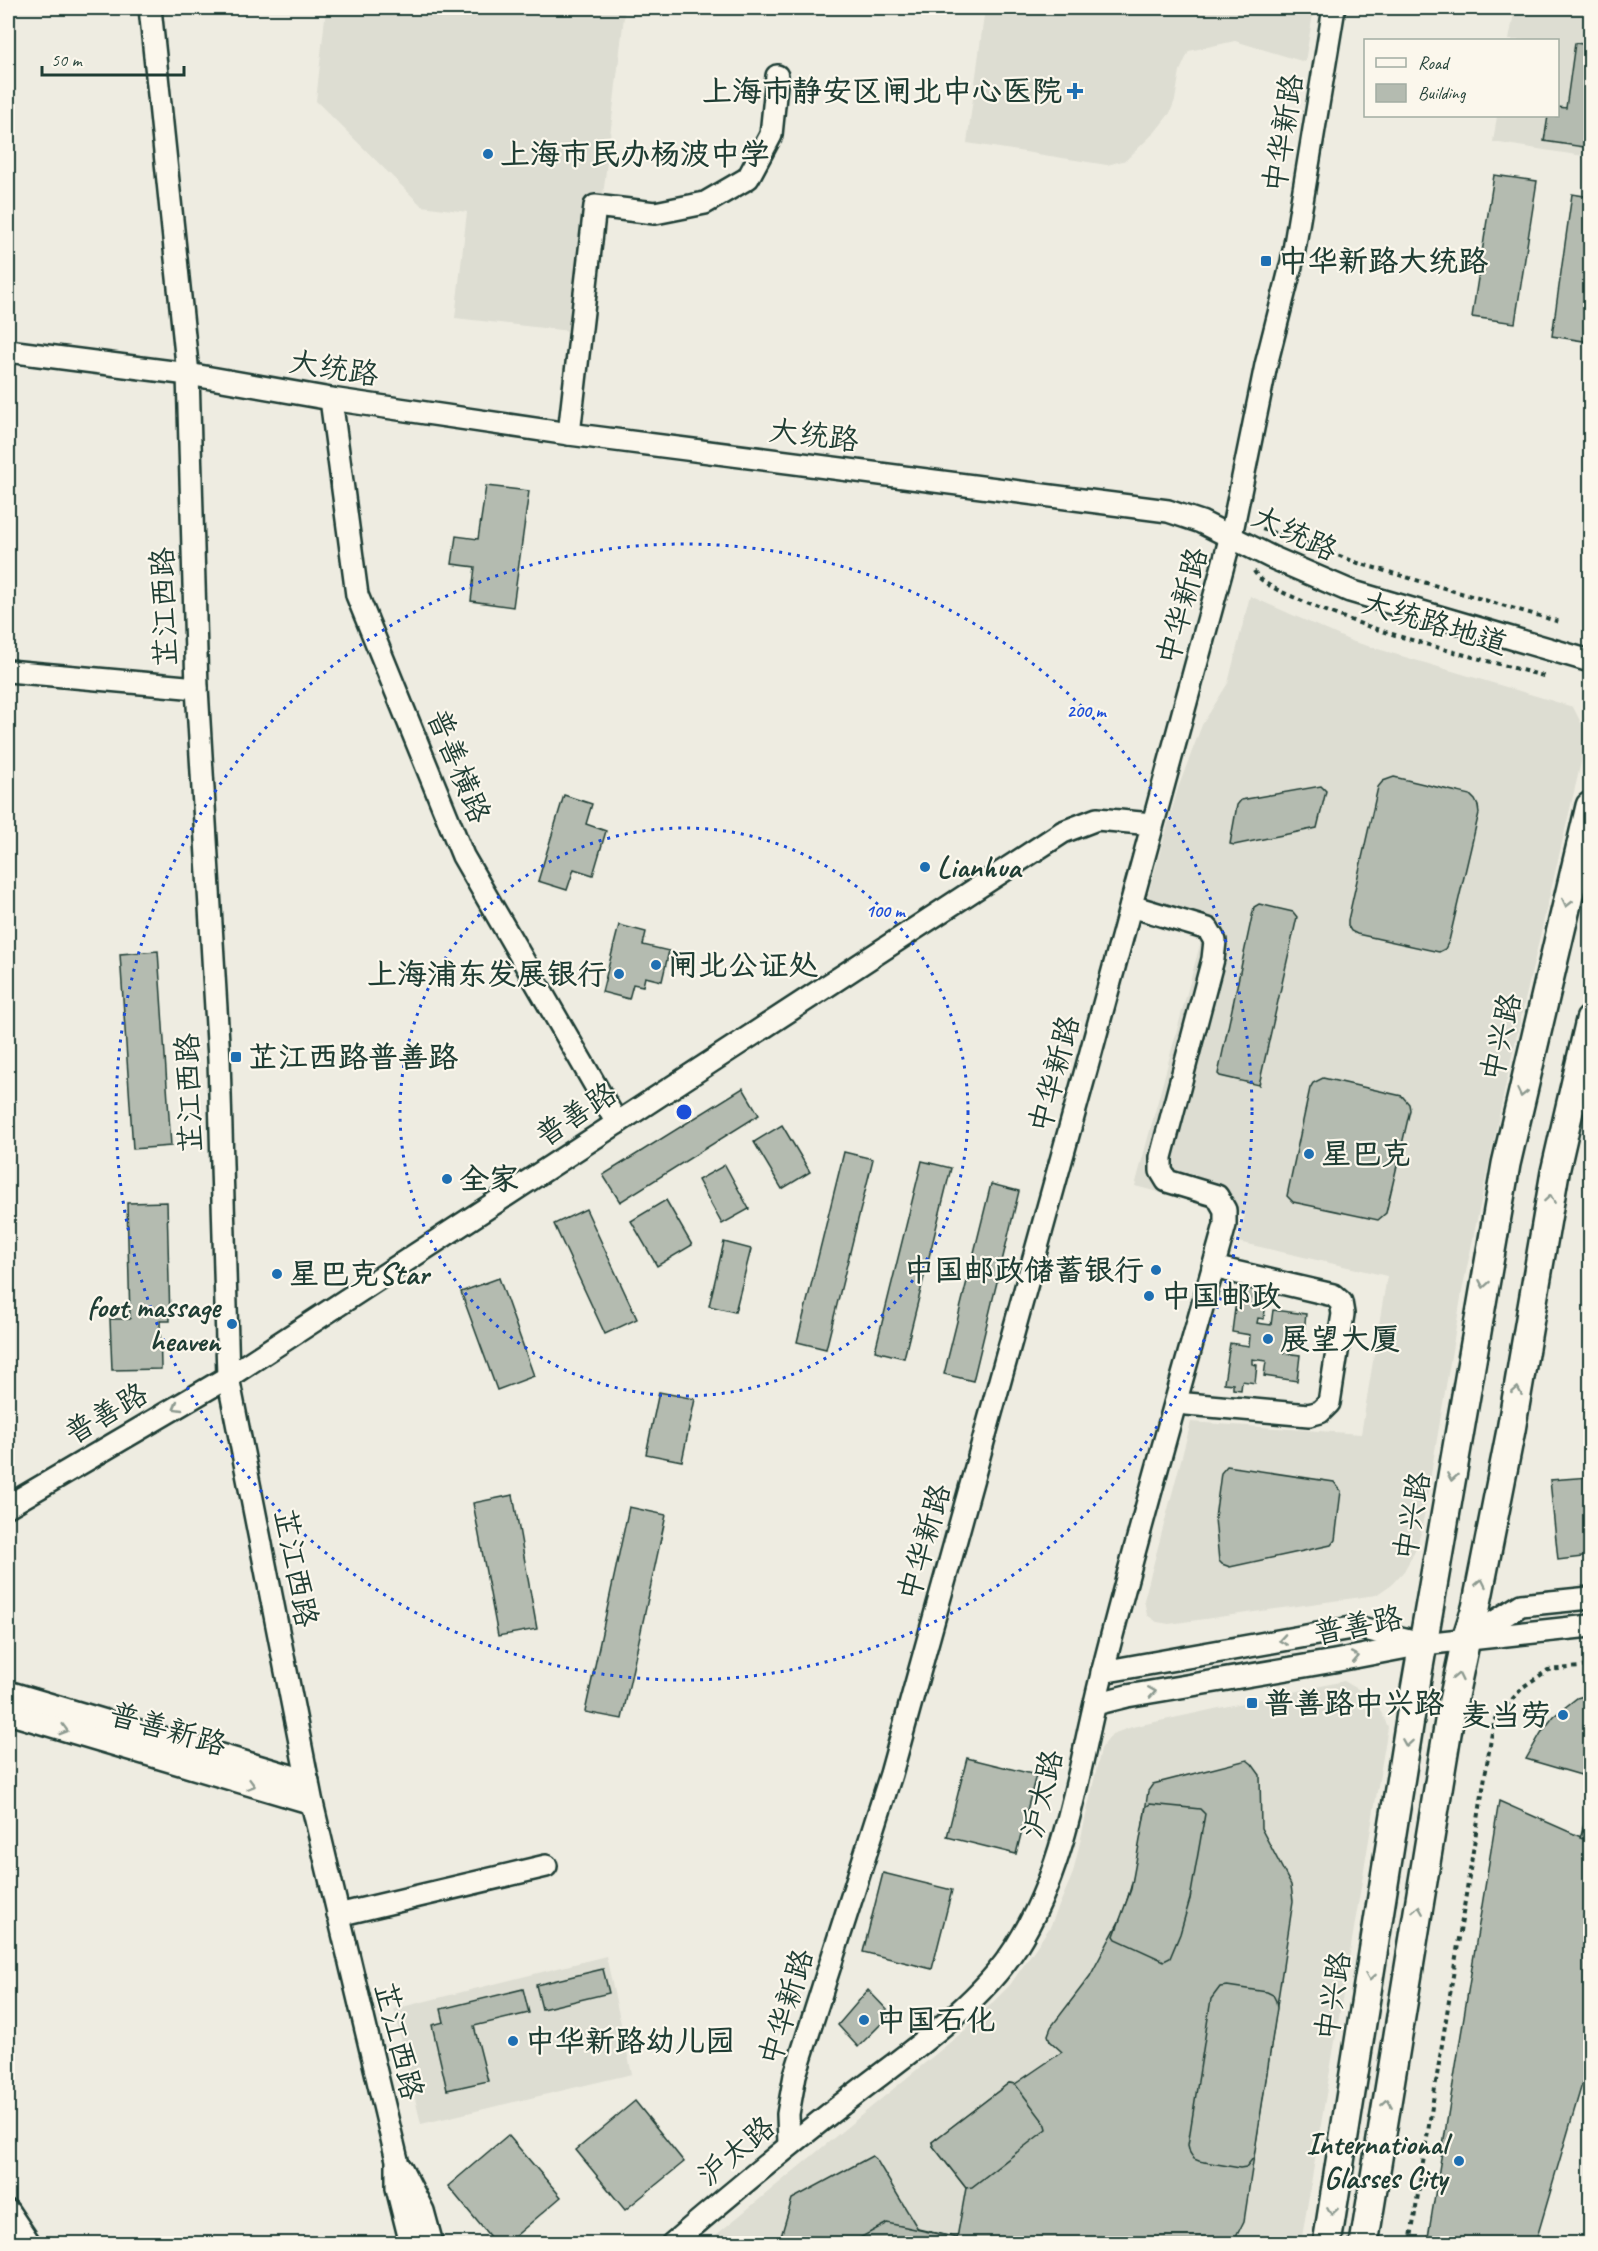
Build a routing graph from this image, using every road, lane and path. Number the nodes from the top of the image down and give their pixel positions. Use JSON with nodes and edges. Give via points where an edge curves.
{"nodes":[{"id":1,"x":150,"y":8,"type":"edge"},
{"id":2,"x":1334,"y":8,"type":"edge"},
{"id":3,"x":777,"y":76,"type":"dead end"},
{"id":4,"x":8,"y":351,"type":"edge"},
{"id":5,"x":188,"y":374,"type":"junction"},
{"id":6,"x":331,"y":399,"type":"junction"},
{"id":7,"x":569,"y":434,"type":"junction"},
{"id":8,"x":1231,"y":536,"type":"junction"},
{"id":9,"x":1306,"y":543,"type":"dead end"},
{"id":10,"x":1280,"y":591,"type":"dead end"},
{"id":11,"x":1560,"y":622,"type":"dead end"},
{"id":12,"x":1590,"y":661,"type":"edge"},
{"id":13,"x":8,"y":671,"type":"edge"},
{"id":14,"x":1547,"y":677,"type":"dead end"},
{"id":15,"x":197,"y":688,"type":"junction"},
{"id":16,"x":1590,"y":806,"type":"edge"},
{"id":17,"x":1152,"y":825,"type":"junction"},
{"id":18,"x":1131,"y":906,"type":"junction"},
{"id":19,"x":1590,"y":1020,"type":"edge"},
{"id":20,"x":617,"y":1123,"type":"junction"},
{"id":21,"x":1213,"y":1268,"type":"junction"},
{"id":22,"x":228,"y":1377,"type":"junction"},
{"id":23,"x":1176,"y":1403,"type":"junction"},
{"id":24,"x":8,"y":1506,"type":"edge"},
{"id":25,"x":1590,"y":1599,"type":"edge"},
{"id":26,"x":1590,"y":1626,"type":"edge"},
{"id":27,"x":1466,"y":1639,"type":"junction"},
{"id":28,"x":1423,"y":1644,"type":"junction"},
{"id":29,"x":1590,"y":1666,"type":"edge"},
{"id":30,"x":1102,"y":1672,"type":"junction"},
{"id":31,"x":8,"y":1692,"type":"edge"},
{"id":32,"x":1095,"y":1704,"type":"junction"},
{"id":33,"x":8,"y":1713,"type":"edge"},
{"id":34,"x":308,"y":1781,"type":"junction"},
{"id":35,"x":312,"y":1803,"type":"junction"},
{"id":36,"x":546,"y":1866,"type":"dead end"},
{"id":37,"x":338,"y":1915,"type":"junction"},
{"id":38,"x":789,"y":2145,"type":"junction"},
{"id":39,"x":397,"y":2160,"type":"junction"},
{"id":40,"x":8,"y":2211,"type":"edge"},
{"id":41,"x":30,"y":2244,"type":"edge"},
{"id":42,"x":411,"y":2244,"type":"edge"},
{"id":43,"x":432,"y":2244,"type":"edge"},
{"id":44,"x":672,"y":2244,"type":"edge"},
{"id":45,"x":1327,"y":2244,"type":"edge"},
{"id":46,"x":1364,"y":2244,"type":"edge"},
{"id":47,"x":1410,"y":2244,"type":"edge"}],
"edges":[{"from":1,"to":5,"type":"street","name":"芷江西路"},
{"from":2,"to":8,"type":"street","name":"中华新路","via":[[1292,262]]},
{"from":3,"to":7,"type":"street","via":[[771,135],[748,178],[705,203],[655,213],[595,206]]},
{"from":4,"to":5,"type":"street","name":"大统路"},
{"from":5,"to":6,"type":"street","name":"大统路"},
{"from":5,"to":15,"type":"street","name":"芷江西路"},
{"from":6,"to":7,"type":"street","name":"大统路"},
{"from":6,"to":20,"type":"street","name":"普善横路","via":[[357,595],[463,856]]},
{"from":7,"to":8,"type":"street","name":"大统路","via":[[1168,511]]},
{"from":8,"to":12,"type":"street","name":"大统路","via":[[1350,591]]},
{"from":8,"to":17,"type":"street","name":"中华新路"},
{"from":9,"to":11,"type":"path","name":"大统路地道","via":[[1358,563]]},
{"from":10,"to":14,"type":"path","name":"大统路地道","via":[[1399,636]]},
{"from":13,"to":15,"type":"street"},
{"from":15,"to":22,"type":"street","name":"芷江西路","via":[[219,1059]]},
{"from":16,"to":28,"type":"main road","name":"中兴路","one_way":true,"via":[[1506,1164]]},
{"from":17,"to":18,"type":"street","name":"中华新路"},
{"from":17,"to":20,"type":"street","name":"普善路","via":[[1097,819],[1063,832]]},
{"from":18,"to":21,"type":"street","name":"沪太路","via":[[1208,929],[1215,941],[1161,1156],[1161,1172],[1167,1181],[1217,1196],[1225,1210],[1225,1225]]},
{"from":18,"to":38,"type":"street","name":"中华新路","via":[[891,1774],[795,2075],[788,2114]]},
{"from":27,"to":19,"type":"main road","one_way":true,"via":[[1476,1608],[1509,1441],[1555,1172]]},
{"from":20,"to":22,"type":"street","name":"普善路"},
{"from":21,"to":23,"type":"street","name":"沪太路"},
{"from":21,"to":23,"type":"street","via":[[1333,1295],[1341,1302],[1343,1314],[1329,1403],[1320,1412],[1309,1415]]},
{"from":22,"to":24,"type":"street","name":"普善路","one_way":true},
{"from":22,"to":34,"type":"street","name":"芷江西路"},
{"from":23,"to":30,"type":"street","name":"沪太路"},
{"from":25,"to":27,"type":"street","via":[[1521,1605]]},
{"from":26,"to":27,"type":"street"},
{"from":27,"to":28,"type":"street"},
{"from":46,"to":27,"type":"main road","one_way":true,"via":[[1450,1715]]},
{"from":28,"to":30,"type":"street","name":"普善路","one_way":true,"via":[[1357,1628]]},
{"from":32,"to":28,"type":"street","name":"普善路","one_way":true},
{"from":28,"to":45,"type":"main road","name":"中兴路","one_way":true},
{"from":29,"to":47,"type":"path","via":[[1548,1670],[1523,1687],[1494,1720]]},
{"from":30,"to":32,"type":"street","name":"沪太路"},
{"from":31,"to":34,"type":"street","name":"普善新路"},
{"from":32,"to":38,"type":"street","name":"沪太路","via":[[1059,1854],[1040,1904],[1016,1949],[949,2021]]},
{"from":33,"to":35,"type":"street","name":"普善新路","one_way":true},
{"from":34,"to":35,"type":"street","name":"芷江西路"},
{"from":35,"to":37,"type":"street","name":"芷江西路"},
{"from":36,"to":37,"type":"street"},
{"from":37,"to":39,"type":"street","name":"芷江西路"},
{"from":38,"to":44,"type":"street","name":"沪太路"},
{"from":39,"to":42,"type":"street","name":"芷江西路","via":[[397,2188]]},
{"from":39,"to":43,"type":"street","name":"芷江西路","via":[[423,2211]]},
{"from":40,"to":41,"type":"street"}]}
